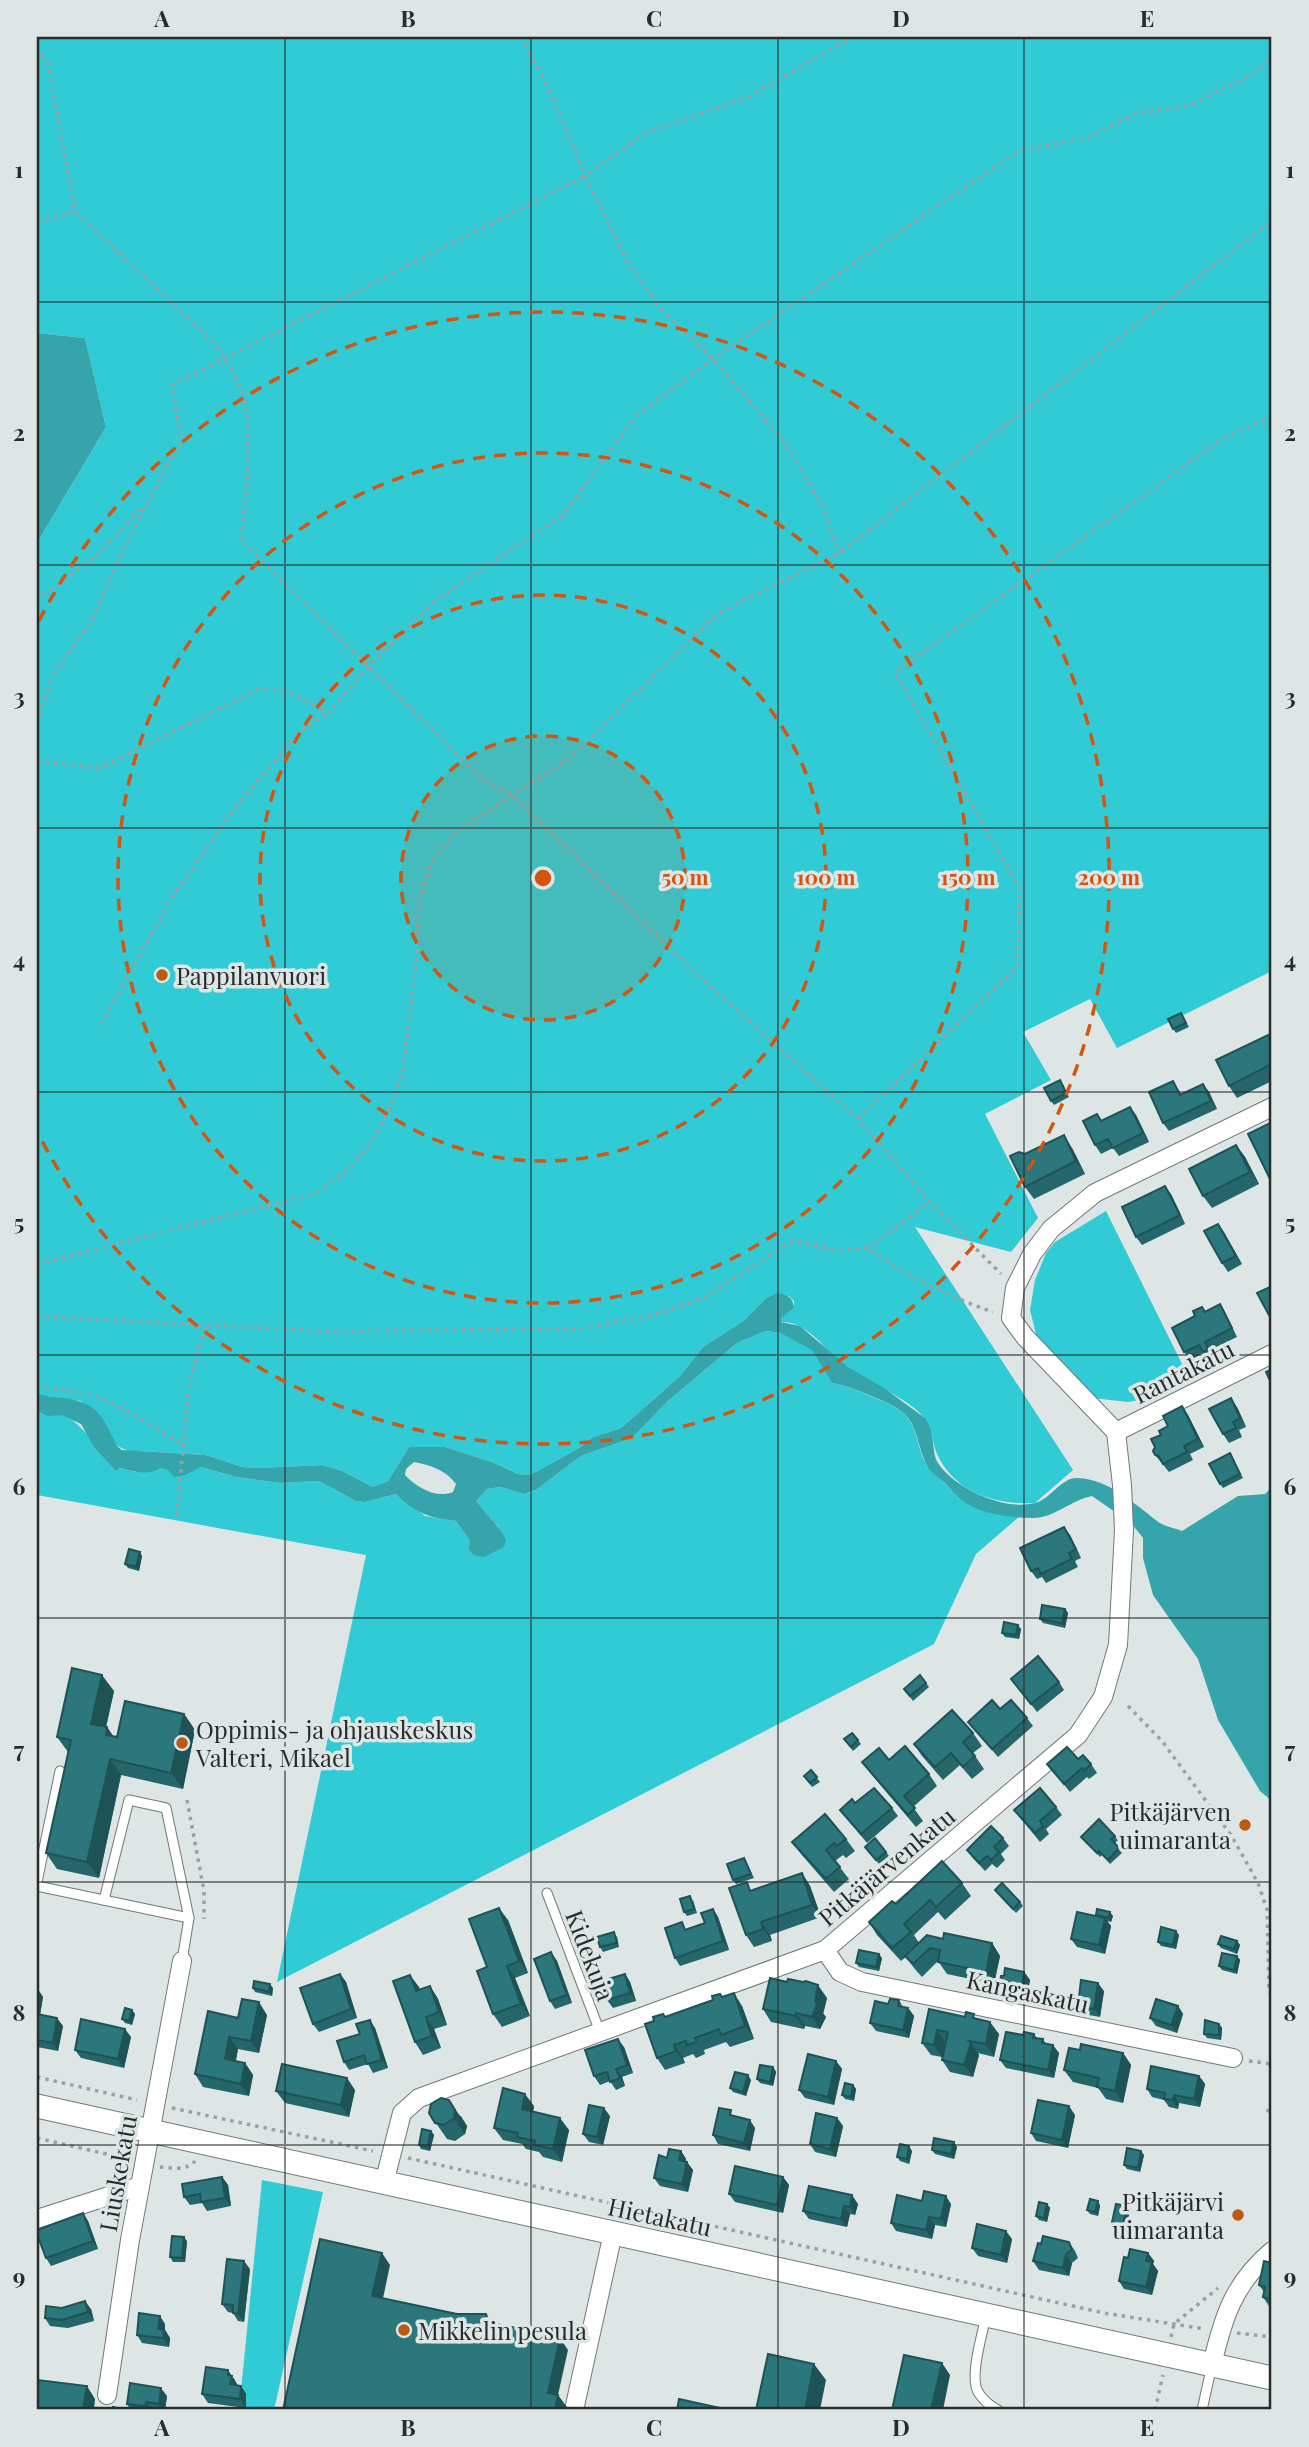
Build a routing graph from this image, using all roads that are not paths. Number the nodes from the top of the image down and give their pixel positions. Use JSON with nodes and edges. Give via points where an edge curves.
{"nodes":[{"id":1,"x":1272,"y":1107,"type":"edge"},
{"id":2,"x":1272,"y":1354,"type":"edge"},
{"id":3,"x":1115,"y":1432,"type":"junction"},
{"id":4,"x":60,"y":1771,"type":"dead end"},
{"id":5,"x":37,"y":1884,"type":"edge"},
{"id":6,"x":547,"y":1893,"type":"dead end"},
{"id":7,"x":104,"y":1900,"type":"junction"},
{"id":8,"x":189,"y":1918,"type":"junction"},
{"id":9,"x":825,"y":1950,"type":"junction"},
{"id":10,"x":182,"y":1961,"type":"joint"},
{"id":11,"x":600,"y":2032,"type":"junction"},
{"id":12,"x":1233,"y":2058,"type":"road end"},
{"id":13,"x":37,"y":2106,"type":"edge"},
{"id":14,"x":149,"y":2132,"type":"junction"},
{"id":15,"x":384,"y":2183,"type":"junction"},
{"id":16,"x":140,"y":2186,"type":"junction"},
{"id":17,"x":37,"y":2219,"type":"edge"},
{"id":18,"x":613,"y":2233,"type":"junction"},
{"id":19,"x":1272,"y":2251,"type":"edge"},
{"id":20,"x":986,"y":2315,"type":"junction"},
{"id":21,"x":1212,"y":2365,"type":"junction"},
{"id":22,"x":1272,"y":2378,"type":"edge"},
{"id":23,"x":107,"y":2395,"type":"dead end"},
{"id":24,"x":574,"y":2410,"type":"edge"},
{"id":25,"x":998,"y":2410,"type":"edge"},
{"id":26,"x":1202,"y":2410,"type":"edge"}],
"edges":[{"from":1,"to":3,"type":"street","via":[[1095,1193],[1051,1230],[1032,1254],[1016,1288],[1011,1318]]},
{"from":2,"to":3,"type":"street","name":"Rantakatu"},
{"from":3,"to":9,"type":"street","name":"Pitkäjärvenkatu","via":[[1124,1530],[1118,1645],[1103,1696],[1077,1735]]},
{"from":4,"to":5,"type":"lane"},
{"from":5,"to":7,"type":"lane"},
{"from":6,"to":11,"type":"lane","name":"Kidekuja"},
{"from":7,"to":8,"type":"lane"},
{"from":7,"to":8,"type":"lane","via":[[129,1800],[166,1808]]},
{"from":8,"to":10,"type":"lane"},
{"from":9,"to":11,"type":"street","name":"Pitkäjärvenkatu"},
{"from":9,"to":12,"type":"street","name":"Kangaskatu","via":[[841,1972],[862,1982]]},
{"from":10,"to":14,"type":"street","name":"Liuskekatu"},
{"from":11,"to":15,"type":"street","name":"Pitkäjärvenkatu","via":[[419,2098],[402,2113]]},
{"from":13,"to":14,"type":"street","name":"Hietakatu"},
{"from":14,"to":15,"type":"street","name":"Hietakatu"},
{"from":14,"to":16,"type":"street","name":"Liuskekatu"},
{"from":15,"to":18,"type":"street","name":"Hietakatu"},
{"from":16,"to":17,"type":"street"},
{"from":16,"to":23,"type":"street","name":"Liuskekatu"},
{"from":18,"to":20,"type":"street","name":"Hietakatu"},
{"from":18,"to":24,"type":"street"},
{"from":19,"to":21,"type":"street","via":[[1250,2272],[1226,2310]]},
{"from":20,"to":21,"type":"street","name":"Hietakatu"},
{"from":20,"to":25,"type":"lane","via":[[976,2363],[976,2390]]},
{"from":21,"to":22,"type":"street","name":"Hietakatu"},
{"from":21,"to":26,"type":"lane"}]}
